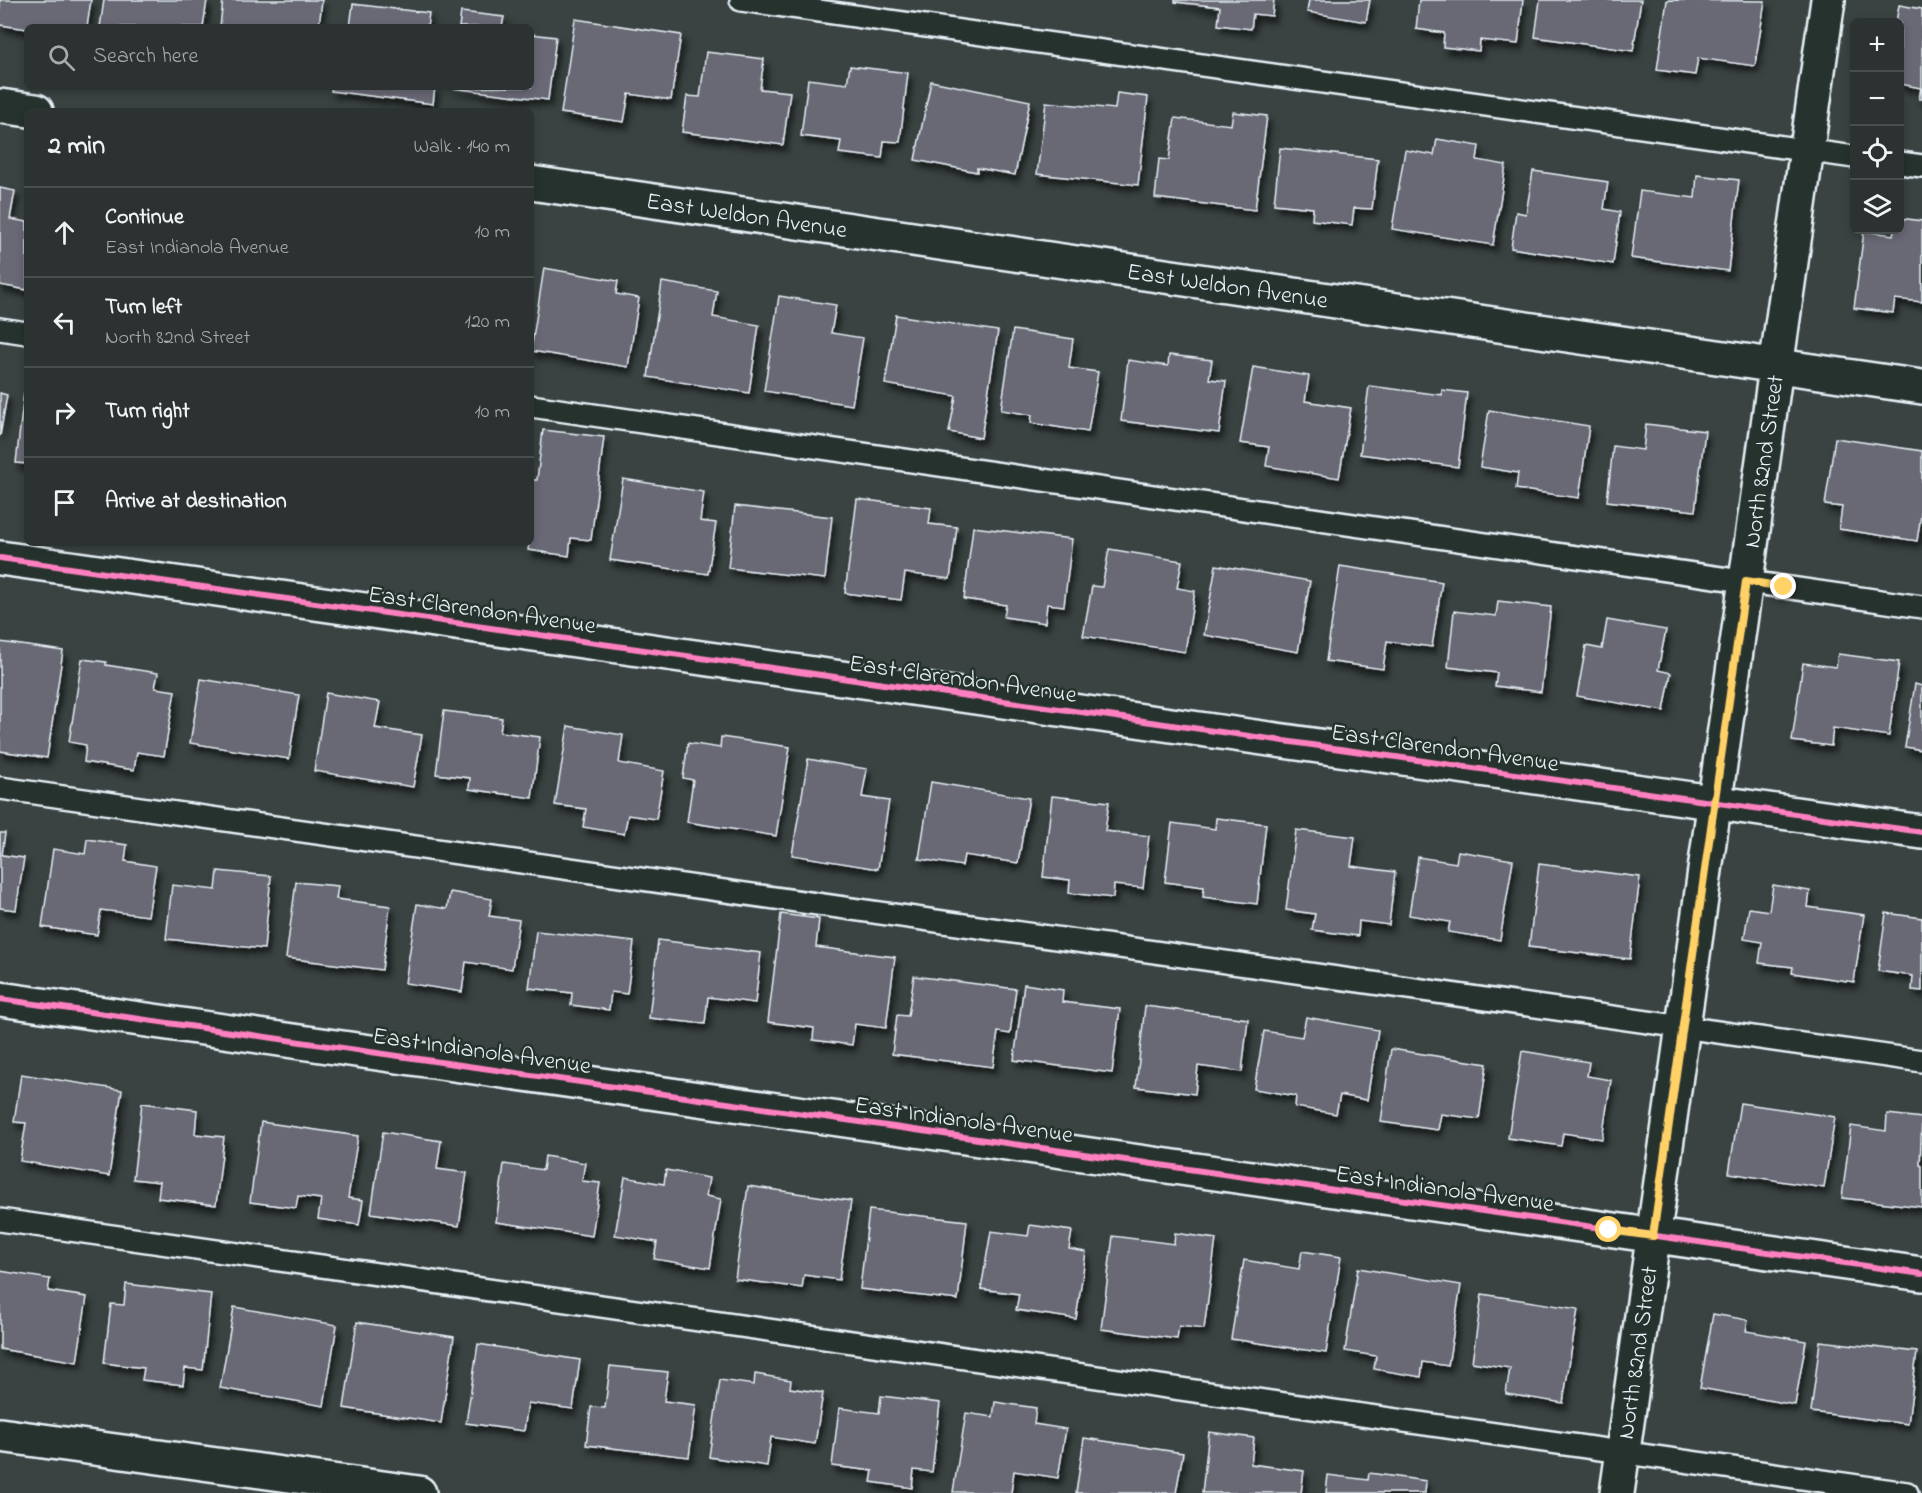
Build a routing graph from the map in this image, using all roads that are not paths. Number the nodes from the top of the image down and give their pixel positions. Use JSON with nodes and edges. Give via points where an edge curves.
{"nodes":[{"id":1,"x":741,"y":0,"type":"edge"},
{"id":2,"x":1828,"y":0,"type":"edge"},
{"id":3,"x":0,"y":106,"type":"edge"},
{"id":4,"x":24,"y":109,"type":"edge"},
{"id":5,"x":1807,"y":150,"type":"junction"},
{"id":6,"x":1850,"y":156,"type":"edge"},
{"id":7,"x":1904,"y":164,"type":"edge"},
{"id":8,"x":1922,"y":166,"type":"edge"},
{"id":9,"x":534,"y":183,"type":"edge"},
{"id":10,"x":0,"y":329,"type":"edge"},
{"id":11,"x":24,"y":333,"type":"edge"},
{"id":12,"x":1776,"y":366,"type":"junction"},
{"id":13,"x":1922,"y":387,"type":"edge"},
{"id":14,"x":534,"y":406,"type":"edge"},
{"id":15,"x":0,"y":558,"type":"edge"},
{"id":16,"x":1746,"y":581,"type":"junction"},
{"id":17,"x":1922,"y":607,"type":"edge"},
{"id":18,"x":0,"y":788,"type":"edge"},
{"id":19,"x":1715,"y":804,"type":"junction"},
{"id":20,"x":1922,"y":832,"type":"edge"},
{"id":21,"x":0,"y":999,"type":"edge"},
{"id":22,"x":1683,"y":1028,"type":"junction"},
{"id":23,"x":1922,"y":1061,"type":"edge"},
{"id":24,"x":0,"y":1220,"type":"edge"},
{"id":25,"x":1653,"y":1236,"type":"junction"},
{"id":26,"x":1922,"y":1274,"type":"edge"},
{"id":27,"x":0,"y":1435,"type":"edge"},
{"id":28,"x":1623,"y":1453,"type":"junction"},
{"id":29,"x":419,"y":1493,"type":"edge"},
{"id":30,"x":1617,"y":1493,"type":"edge"},
{"id":31,"x":1907,"y":1493,"type":"edge"}],
"edges":[{"from":1,"to":5,"type":"lane"},
{"from":2,"to":5,"type":"street","name":"North 82nd Street"},
{"from":3,"to":4,"type":"street"},
{"from":5,"to":6,"type":"lane"},
{"from":5,"to":12,"type":"street","name":"North 82nd Street"},
{"from":7,"to":8,"type":"lane"},
{"from":9,"to":12,"type":"street","name":"East Weldon Avenue"},
{"from":10,"to":11,"type":"lane"},
{"from":12,"to":13,"type":"street","name":"East Weldon Avenue"},
{"from":12,"to":16,"type":"street","name":"North 82nd Street"},
{"from":14,"to":16,"type":"lane"},
{"from":15,"to":19,"type":"street","name":"East Clarendon Avenue"},
{"from":16,"to":17,"type":"lane"},
{"from":16,"to":19,"type":"street","name":"North 82nd Street"},
{"from":18,"to":22,"type":"lane"},
{"from":19,"to":20,"type":"street","name":"East Clarendon Avenue"},
{"from":19,"to":22,"type":"street","name":"North 82nd Street"},
{"from":21,"to":25,"type":"street","name":"East Indianola Avenue"},
{"from":22,"to":23,"type":"lane"},
{"from":22,"to":25,"type":"street","name":"North 82nd Street"},
{"from":24,"to":28,"type":"lane"},
{"from":25,"to":26,"type":"street","name":"East Indianola Avenue"},
{"from":25,"to":28,"type":"street","name":"North 82nd Street"},
{"from":27,"to":29,"type":"street"},
{"from":28,"to":30,"type":"street","name":"North 82nd Street"},
{"from":28,"to":31,"type":"lane"}]}
